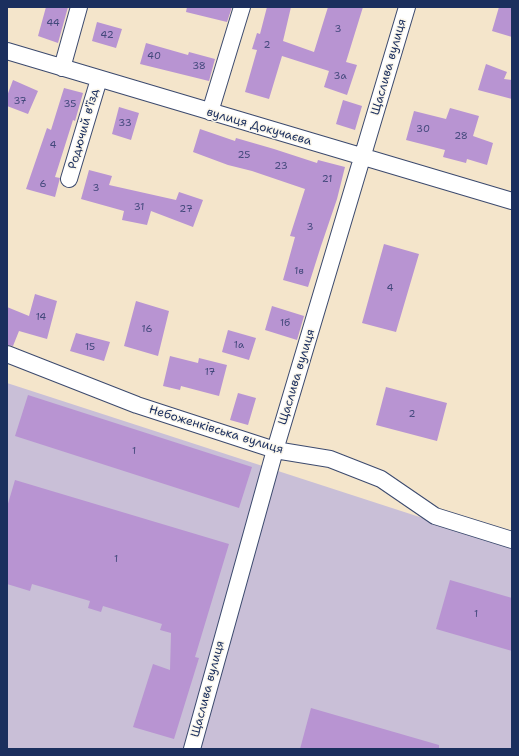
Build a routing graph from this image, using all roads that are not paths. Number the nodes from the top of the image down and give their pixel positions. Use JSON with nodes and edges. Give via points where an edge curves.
{"nodes":[{"id":1,"x":79,"y":7,"type":"edge"},
{"id":2,"x":242,"y":7,"type":"edge"},
{"id":3,"x":407,"y":7,"type":"edge"},
{"id":4,"x":7,"y":51,"type":"edge"},
{"id":5,"x":62,"y":68,"type":"junction"},
{"id":6,"x":99,"y":79,"type":"junction"},
{"id":7,"x":210,"y":112,"type":"junction"},
{"id":8,"x":363,"y":156,"type":"junction"},
{"id":9,"x":69,"y":179,"type":"dead end"},
{"id":10,"x":512,"y":201,"type":"edge"},
{"id":11,"x":7,"y":354,"type":"edge"},
{"id":12,"x":275,"y":450,"type":"junction"},
{"id":13,"x":512,"y":540,"type":"edge"},
{"id":14,"x":192,"y":749,"type":"edge"}],
"edges":[{"from":1,"to":5,"type":"street"},
{"from":2,"to":7,"type":"street"},
{"from":3,"to":8,"type":"street","name":"Щаслива вулиця"},
{"from":4,"to":5,"type":"street","name":"вулиця Докучаєва"},
{"from":5,"to":6,"type":"street","name":"вулиця Докучаєва"},
{"from":6,"to":7,"type":"street","name":"вулиця Докучаєва"},
{"from":6,"to":9,"type":"street","name":"Родючий в'їзд"},
{"from":7,"to":8,"type":"street","name":"вулиця Докучаєва"},
{"from":8,"to":10,"type":"street","name":"вулиця Докучаєва"},
{"from":8,"to":12,"type":"street","name":"Щаслива вулиця"},
{"from":11,"to":12,"type":"street","name":"Небоженківська вулиця","via":[[136,405]]},
{"from":12,"to":13,"type":"street","name":"Небоженківська вулиця","via":[[330,459],[381,479],[436,516]]},
{"from":12,"to":14,"type":"street","name":"Щаслива вулиця"}]}
